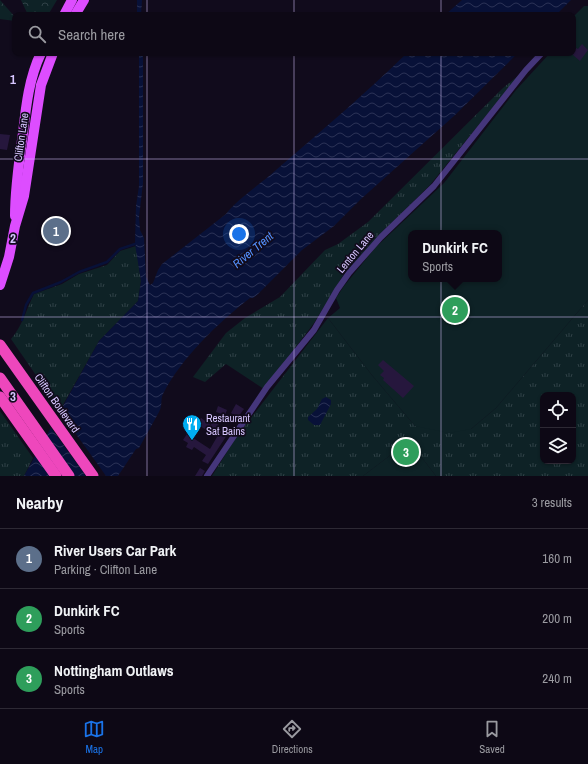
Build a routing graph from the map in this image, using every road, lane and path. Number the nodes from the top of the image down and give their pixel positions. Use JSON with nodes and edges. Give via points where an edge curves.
{"nodes":[{"id":1,"x":72,"y":0,"type":"edge"},
{"id":2,"x":84,"y":0,"type":"edge"},
{"id":3,"x":66,"y":12,"type":"edge"},
{"id":4,"x":77,"y":12,"type":"edge"},
{"id":5,"x":40,"y":56,"type":"edge"},
{"id":6,"x":52,"y":56,"type":"edge"},
{"id":7,"x":539,"y":56,"type":"edge"},
{"id":8,"x":15,"y":226,"type":"junction"},
{"id":9,"x":0,"y":285,"type":"edge"},
{"id":10,"x":0,"y":345,"type":"edge"},
{"id":11,"x":0,"y":378,"type":"edge"},
{"id":12,"x":0,"y":398,"type":"edge"},
{"id":13,"x":56,"y":476,"type":"edge"},
{"id":14,"x":69,"y":476,"type":"edge"},
{"id":15,"x":93,"y":476,"type":"edge"},
{"id":16,"x":207,"y":476,"type":"edge"}],
"edges":[{"from":1,"to":3,"type":"main road"},
{"from":2,"to":4,"type":"main road"},
{"from":5,"to":8,"type":"main road","name":"Clifton Lane","via":[[26,110],[16,187]]},
{"from":6,"to":8,"type":"main road","name":"Clifton Lane","via":[[41,85],[24,196]]},
{"from":7,"to":16,"type":"street","name":"Lenton Lane","via":[[434,186],[381,237],[349,273],[314,330],[267,387]]},
{"from":8,"to":9,"type":"main road","name":"Clifton Lane"},
{"from":10,"to":15,"type":"highway","name":"Clifton Boulevard"},
{"from":11,"to":14,"type":"highway"},
{"from":12,"to":13,"type":"highway"}]}
